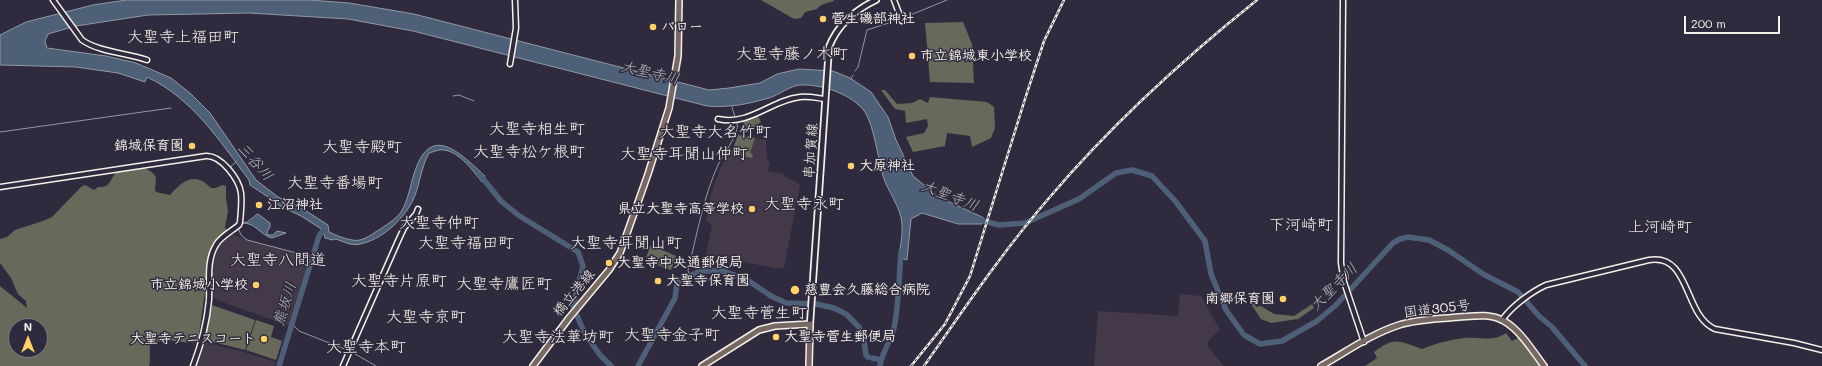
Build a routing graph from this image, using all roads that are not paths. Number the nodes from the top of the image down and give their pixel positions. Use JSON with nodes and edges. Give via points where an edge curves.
{"nodes":[{"id":1,"x":53,"y":0,"type":"edge"},
{"id":2,"x":515,"y":0,"type":"edge"},
{"id":3,"x":679,"y":0,"type":"edge"},
{"id":4,"x":876,"y":0,"type":"edge"},
{"id":5,"x":894,"y":0,"type":"edge"},
{"id":6,"x":1343,"y":0,"type":"edge"},
{"id":7,"x":902,"y":21,"type":"dead end"},
{"id":8,"x":147,"y":60,"type":"dead end"},
{"id":9,"x":510,"y":64,"type":"dead end"},
{"id":10,"x":825,"y":98,"type":"junction"},
{"id":11,"x":718,"y":119,"type":"dead end"},
{"id":12,"x":0,"y":187,"type":"edge"},
{"id":13,"x":418,"y":209,"type":"dead end"},
{"id":14,"x":1502,"y":320,"type":"junction"},
{"id":15,"x":810,"y":324,"type":"junction"},
{"id":16,"x":1364,"y":342,"type":"junction"},
{"id":17,"x":1822,"y":350,"type":"edge"},
{"id":18,"x":193,"y":366,"type":"edge"},
{"id":19,"x":343,"y":366,"type":"edge"},
{"id":20,"x":533,"y":366,"type":"edge"},
{"id":21,"x":702,"y":366,"type":"edge"},
{"id":22,"x":809,"y":366,"type":"edge"},
{"id":23,"x":1321,"y":366,"type":"edge"},
{"id":24,"x":1544,"y":366,"type":"edge"}],
"edges":[{"from":1,"to":8,"type":"street","via":[[82,40],[92,47],[132,54]]},
{"from":2,"to":9,"type":"street","via":[[516,32]]},
{"from":3,"to":20,"type":"main road","name":"橋立港線","via":[[679,51],[669,107],[620,253]]},
{"from":4,"to":10,"type":"main road","name":"串加賀線","via":[[862,6],[844,21],[831,42]]},
{"from":5,"to":7,"type":"street"},
{"from":6,"to":16,"type":"street","via":[[1341,263],[1344,282]]},
{"from":10,"to":11,"type":"street","via":[[800,97],[746,119]]},
{"from":10,"to":15,"type":"main road","name":"串加賀線"},
{"from":12,"to":18,"type":"street","via":[[206,156],[223,162],[240,188],[240,222],[216,243],[214,248],[209,272],[209,300],[200,348]]},
{"from":13,"to":19,"type":"street","via":[[404,228]]},
{"from":14,"to":16,"type":"main road","name":"国道305号","via":[[1479,316],[1416,321],[1393,327]]},
{"from":14,"to":17,"type":"street","via":[[1524,299],[1546,285],[1643,261],[1661,259],[1675,267],[1699,317],[1707,326],[1715,330]]},
{"from":14,"to":24,"type":"main road","name":"国道305号","via":[[1517,331]]},
{"from":15,"to":21,"type":"main road","via":[[775,326],[760,330]]},
{"from":15,"to":22,"type":"main road"},
{"from":16,"to":23,"type":"main road","name":"国道305号"}]}
